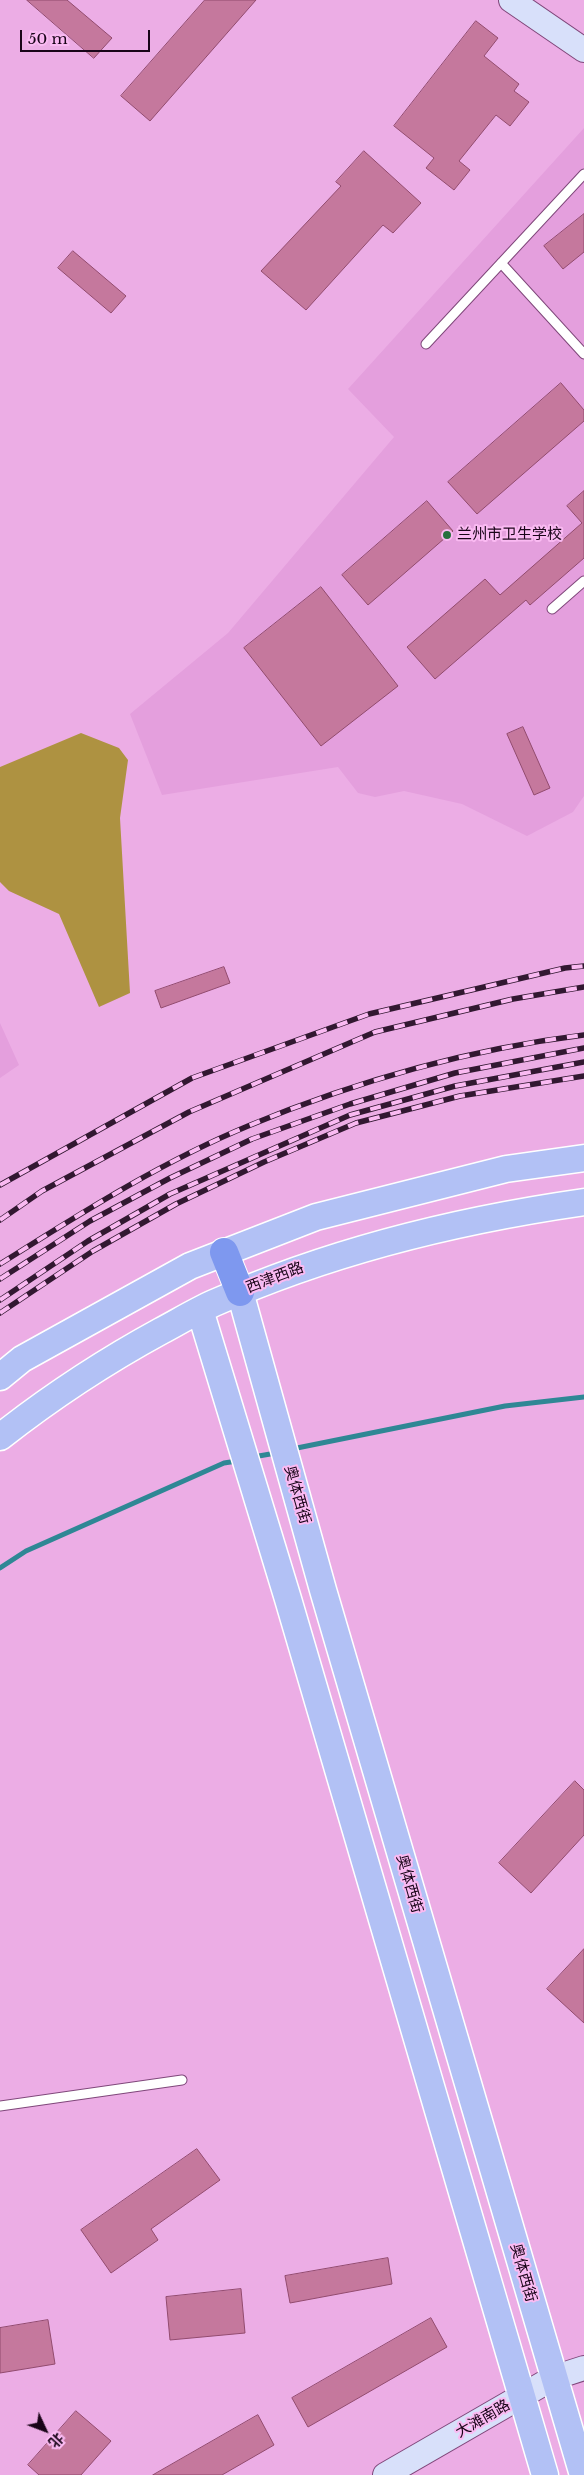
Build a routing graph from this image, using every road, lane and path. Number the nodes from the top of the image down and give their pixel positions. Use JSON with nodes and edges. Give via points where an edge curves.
{"nodes":[{"id":1,"x":511,"y":0,"type":"edge"},
{"id":2,"x":584,"y":50,"type":"edge"},
{"id":3,"x":584,"y":174,"type":"edge"},
{"id":4,"x":501,"y":263,"type":"junction"},
{"id":5,"x":426,"y":344,"type":"dead end"},
{"id":6,"x":584,"y":354,"type":"edge"},
{"id":7,"x":584,"y":581,"type":"edge"},
{"id":8,"x":552,"y":609,"type":"dead end"},
{"id":9,"x":584,"y":1158,"type":"edge"},
{"id":10,"x":584,"y":1202,"type":"edge"},
{"id":11,"x":224,"y":1252,"type":"junction"},
{"id":12,"x":240,"y":1292,"type":"junction"},
{"id":13,"x":200,"y":1310,"type":"junction"},
{"id":14,"x":0,"y":1377,"type":"edge"},
{"id":15,"x":0,"y":1436,"type":"edge"},
{"id":16,"x":182,"y":2080,"type":"dead end"},
{"id":17,"x":0,"y":2106,"type":"edge"},
{"id":18,"x":584,"y":2368,"type":"edge"},
{"id":19,"x":553,"y":2378,"type":"junction"},
{"id":20,"x":522,"y":2397,"type":"junction"},
{"id":21,"x":386,"y":2475,"type":"edge"},
{"id":22,"x":546,"y":2475,"type":"edge"},
{"id":23,"x":583,"y":2475,"type":"edge"}],
"edges":[{"from":1,"to":2,"type":"street"},
{"from":3,"to":4,"type":"lane"},
{"from":4,"to":5,"type":"lane"},
{"from":4,"to":6,"type":"lane"},
{"from":7,"to":8,"type":"lane"},
{"from":9,"to":11,"type":"main road","via":[[506,1169],[316,1216]]},
{"from":10,"to":12,"type":"main road","name":"西津西路","via":[[514,1212],[332,1256]]},
{"from":11,"to":12,"type":"highway"},
{"from":11,"to":14,"type":"main road","via":[[156,1284],[22,1359]]},
{"from":12,"to":13,"type":"main road","name":"西津西路"},
{"from":12,"to":19,"type":"main road","name":"奥体西街","via":[[323,1590]]},
{"from":13,"to":15,"type":"main road","name":"西津西路","via":[[49,1398]]},
{"from":13,"to":20,"type":"main road"},
{"from":16,"to":17,"type":"lane"},
{"from":18,"to":19,"type":"street","name":"大滩南路"},
{"from":19,"to":20,"type":"street","name":"大滩南路"},
{"from":19,"to":23,"type":"main road","name":"奥体西街"},
{"from":20,"to":21,"type":"street","name":"大滩南路"},
{"from":20,"to":22,"type":"main road"}]}
